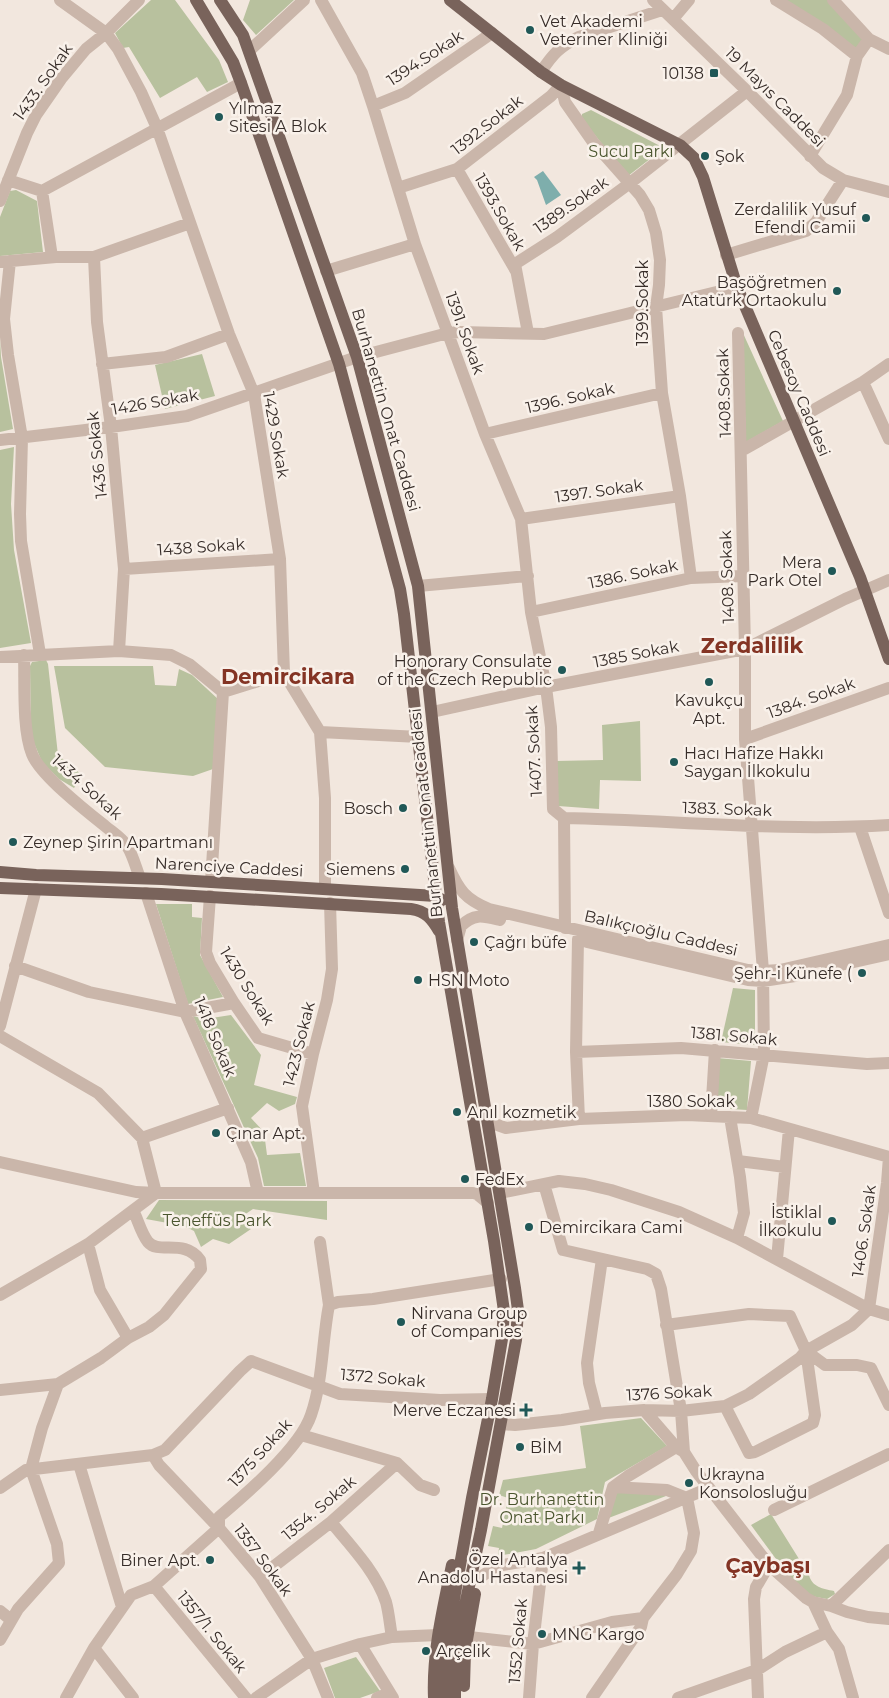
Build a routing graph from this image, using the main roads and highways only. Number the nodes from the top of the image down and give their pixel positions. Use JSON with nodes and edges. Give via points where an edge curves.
{"nodes":[{"id":1,"x":196,"y":0,"type":"edge"},
{"id":2,"x":220,"y":0,"type":"edge"},
{"id":3,"x":450,"y":0,"type":"edge"},
{"id":4,"x":889,"y":659,"type":"edge"},
{"id":5,"x":0,"y":872,"type":"edge"},
{"id":6,"x":0,"y":888,"type":"edge"},
{"id":7,"x":436,"y":896,"type":"junction"},
{"id":8,"x":452,"y":908,"type":"junction"},
{"id":9,"x":441,"y":935,"type":"junction"},
{"id":10,"x":467,"y":1528,"type":"junction"},
{"id":11,"x":481,"y":1530,"type":"junction"},
{"id":12,"x":434,"y":1698,"type":"edge"},
{"id":13,"x":446,"y":1698,"type":"edge"},
{"id":14,"x":455,"y":1698,"type":"edge"},
{"id":15,"x":464,"y":1698,"type":"edge"}],
"edges":[{"from":1,"to":7,"type":"main road","name":"Burhanettin Onat Caddesi","via":[[233,62],[241,83],[338,364],[400,589]]},
{"from":2,"to":8,"type":"main road","name":"Burhanettin Onat Caddesi","via":[[243,35],[357,357],[418,586]]},
{"from":3,"to":4,"type":"main road","name":"Cebesoy Caddesi","via":[[561,85],[680,145],[694,158],[736,287],[865,590]]},
{"from":5,"to":7,"type":"main road","name":"Narenciye Caddesi"},
{"from":6,"to":9,"type":"main road","name":"Narenciye Caddesi","via":[[210,896],[419,910],[434,921]]},
{"from":7,"to":8,"type":"main road"},
{"from":7,"to":9,"type":"main road","name":"Burhanettin Onat Caddesi"},
{"from":8,"to":11,"type":"main road","name":"Burhanettin Onat Caddesi","via":[[518,1310],[516,1340]]},
{"from":9,"to":10,"type":"main road","name":"Burhanettin Onat Caddesi","via":[[504,1311],[492,1399]]},
{"from":10,"to":12,"type":"main road","via":[[459,1539],[438,1635],[433,1673]]},
{"from":10,"to":13,"type":"main road","via":[[446,1652]]},
{"from":11,"to":14,"type":"main road","name":"Burhanettin Onat Caddesi","via":[[456,1651]]},
{"from":11,"to":15,"type":"main road","name":"Burhanettin Onat Caddesi","via":[[479,1578],[465,1651]]}]}
